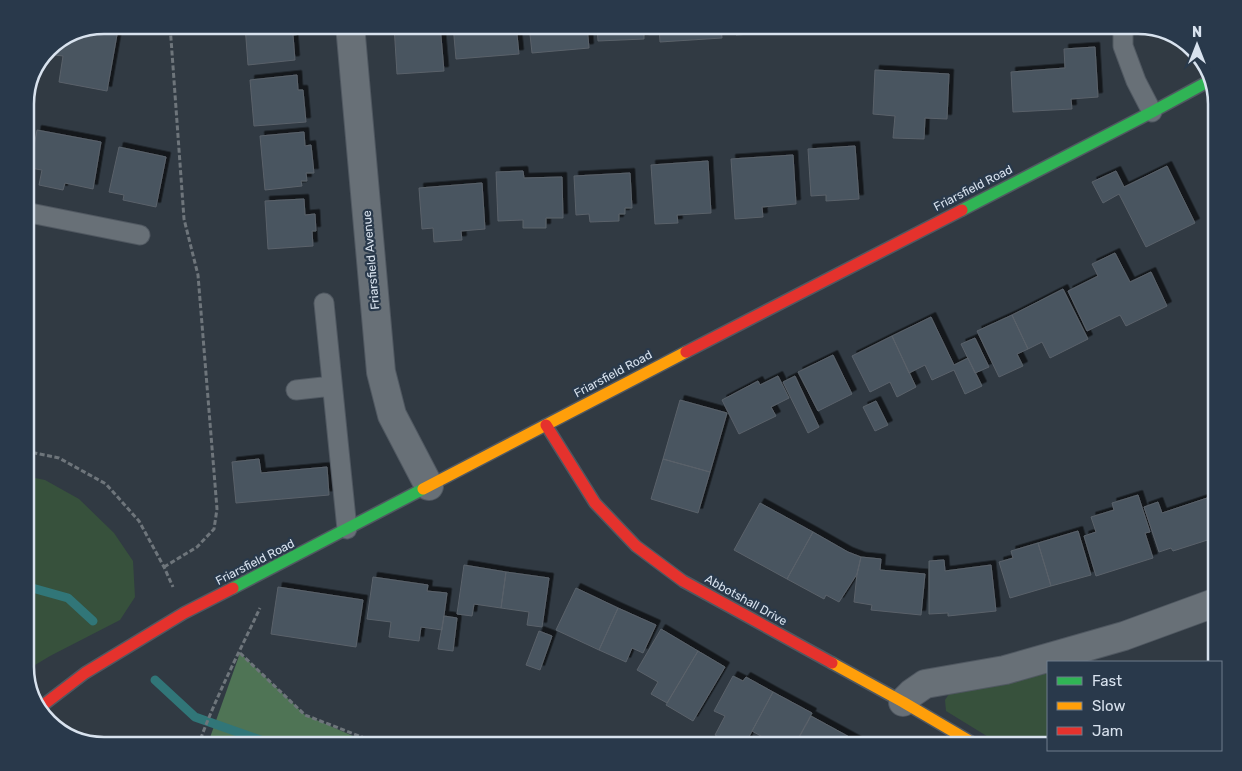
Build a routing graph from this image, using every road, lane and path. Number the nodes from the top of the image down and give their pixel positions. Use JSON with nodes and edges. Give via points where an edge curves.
{"nodes":[{"id":1,"x":171,"y":34,"type":"edge"},
{"id":2,"x":351,"y":34,"type":"edge"},
{"id":3,"x":1123,"y":34,"type":"edge"},
{"id":4,"x":1205,"y":83,"type":"edge"},
{"id":5,"x":1152,"y":112,"type":"junction"},
{"id":6,"x":34,"y":214,"type":"edge"},
{"id":7,"x":140,"y":235,"type":"dead end"},
{"id":8,"x":324,"y":302,"type":"dead end"},
{"id":9,"x":332,"y":386,"type":"junction"},
{"id":10,"x":296,"y":390,"type":"dead end"},
{"id":11,"x":546,"y":425,"type":"junction"},
{"id":12,"x":34,"y":453,"type":"edge"},
{"id":13,"x":429,"y":486,"type":"junction"},
{"id":14,"x":347,"y":529,"type":"junction"},
{"id":15,"x":164,"y":567,"type":"junction"},
{"id":16,"x":1208,"y":605,"type":"edge"},
{"id":17,"x":260,"y":608,"type":"dead end"},
{"id":18,"x":184,"y":613,"type":"junction"},
{"id":19,"x":1124,"y":636,"type":"junction"},
{"id":20,"x":240,"y":653,"type":"junction"},
{"id":21,"x":1112,"y":661,"type":"edge"},
{"id":22,"x":903,"y":702,"type":"junction"},
{"id":23,"x":45,"y":704,"type":"edge"},
{"id":24,"x":202,"y":737,"type":"edge"},
{"id":25,"x":362,"y":737,"type":"edge"},
{"id":26,"x":963,"y":737,"type":"edge"}],
"edges":[{"from":1,"to":15,"type":"path","via":[[184,219],[198,275],[217,509],[214,529],[197,546]]},
{"from":2,"to":13,"type":"street","name":"Friarsfield Avenue","via":[[381,372],[392,415]]},
{"from":3,"to":5,"type":"lane","via":[[1123,46],[1136,81]]},
{"from":4,"to":5,"type":"street","name":"Friarsfield Road"},
{"from":5,"to":11,"type":"street","name":"Friarsfield Road"},
{"from":6,"to":7,"type":"lane"},
{"from":8,"to":9,"type":"lane"},
{"from":9,"to":10,"type":"lane"},
{"from":9,"to":14,"type":"lane"},
{"from":11,"to":13,"type":"street","name":"Friarsfield Road"},
{"from":11,"to":22,"type":"street","name":"Abbotshall Drive","via":[[596,503],[636,546],[683,581]]},
{"from":12,"to":15,"type":"path","via":[[59,458],[106,484],[139,521]]},
{"from":13,"to":14,"type":"street","name":"Friarsfield Road"},
{"from":14,"to":18,"type":"street","name":"Friarsfield Road"},
{"from":15,"to":18,"type":"path"},
{"from":16,"to":19,"type":"street"},
{"from":17,"to":20,"type":"path"},
{"from":18,"to":23,"type":"street","name":"Friarsfield Road","via":[[85,673]]},
{"from":19,"to":21,"type":"street"},
{"from":19,"to":22,"type":"street","via":[[1005,670],[925,684]]},
{"from":20,"to":24,"type":"path"},
{"from":20,"to":25,"type":"path","via":[[305,715]]},
{"from":22,"to":26,"type":"street","name":"Abbotshall Drive"}]}
